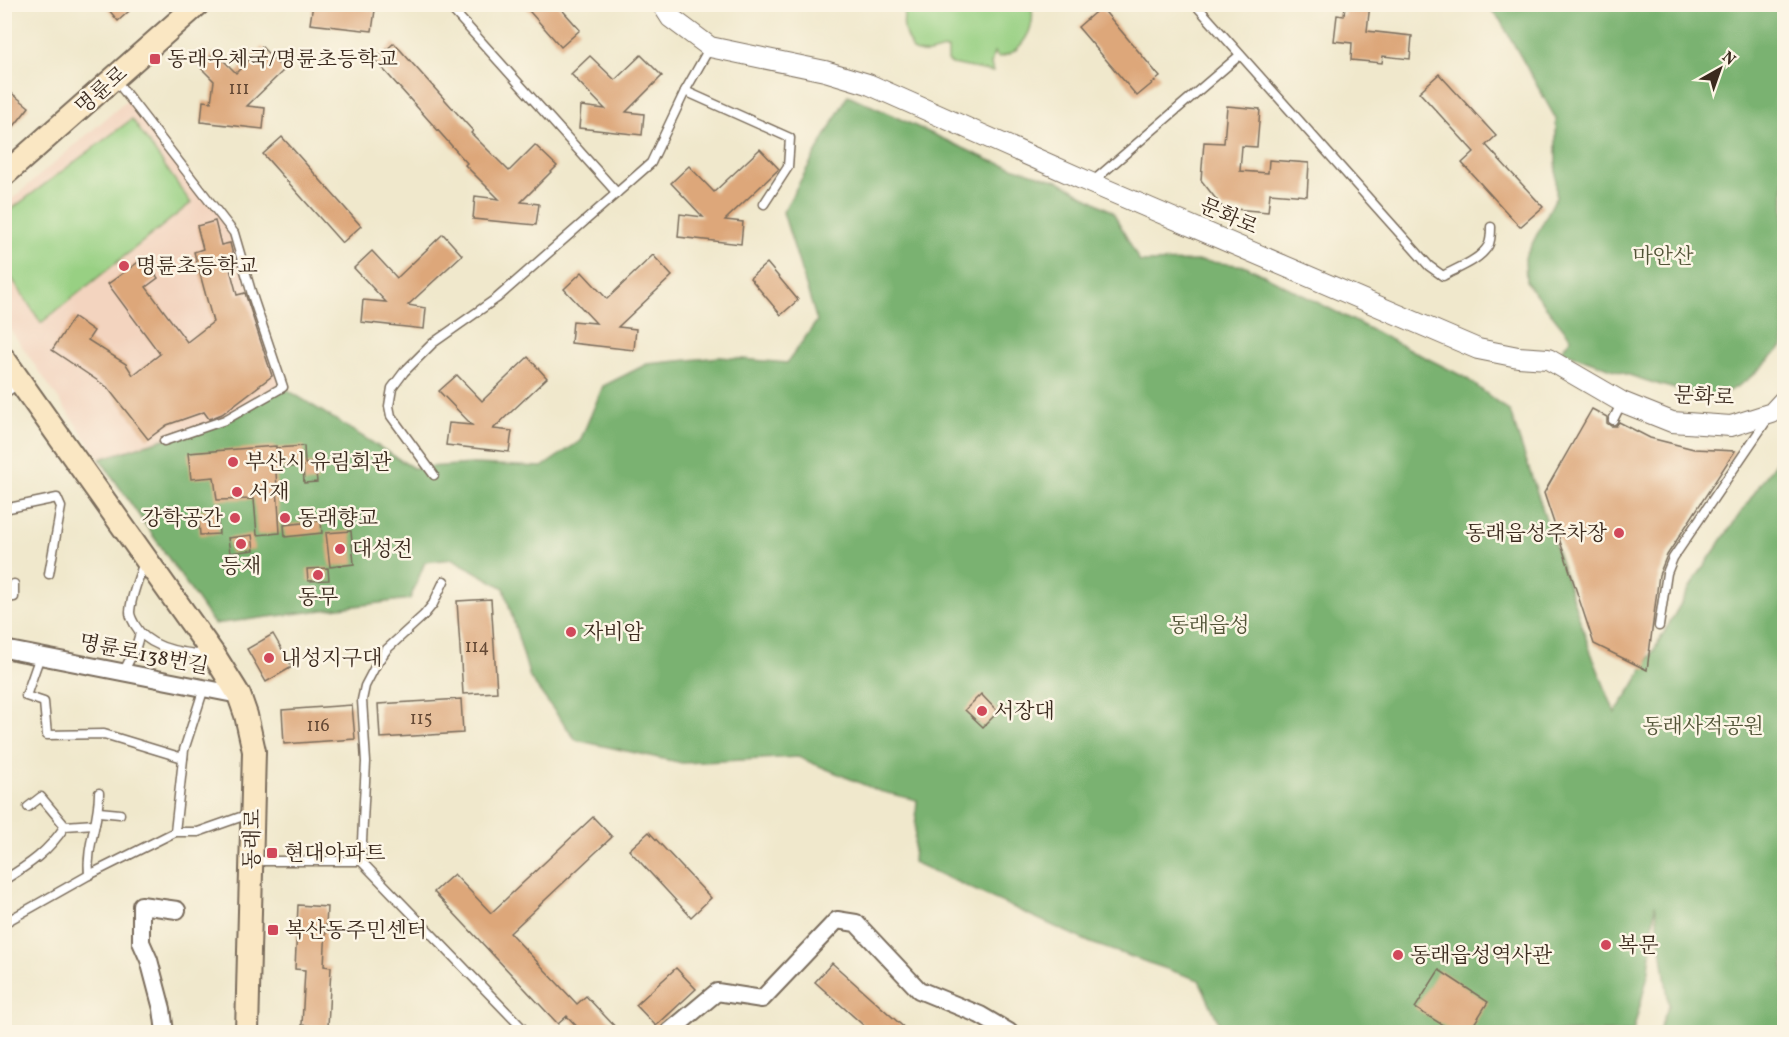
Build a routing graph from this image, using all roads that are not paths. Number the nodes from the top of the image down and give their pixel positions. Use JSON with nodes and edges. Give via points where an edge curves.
{"nodes":[{"id":1,"x":198,"y":4,"type":"edge"},
{"id":2,"x":1195,"y":4,"type":"edge"},
{"id":3,"x":451,"y":8,"type":"dead end"},
{"id":4,"x":669,"y":11,"type":"edge"},
{"id":5,"x":710,"y":46,"type":"junction"},
{"id":6,"x":1240,"y":55,"type":"junction"},
{"id":7,"x":114,"y":78,"type":"junction"},
{"id":8,"x":685,"y":91,"type":"junction"},
{"id":9,"x":4,"y":175,"type":"edge"},
{"id":10,"x":1091,"y":183,"type":"junction"},
{"id":11,"x":616,"y":193,"type":"junction"},
{"id":12,"x":764,"y":204,"type":"dead end"},
{"id":13,"x":1491,"y":227,"type":"dead end"},
{"id":14,"x":4,"y":359,"type":"edge"},
{"id":15,"x":12,"y":388,"type":"edge"},
{"id":16,"x":1778,"y":407,"type":"edge"},
{"id":17,"x":164,"y":441,"type":"dead end"},
{"id":18,"x":434,"y":475,"type":"dead end"},
{"id":19,"x":4,"y":509,"type":"edge"},
{"id":20,"x":146,"y":559,"type":"junction"},
{"id":21,"x":49,"y":574,"type":"dead end"},
{"id":22,"x":444,"y":581,"type":"dead end"},
{"id":23,"x":14,"y":584,"type":"dead end"},
{"id":24,"x":4,"y":598,"type":"edge"},
{"id":25,"x":1659,"y":626,"type":"dead end"},
{"id":26,"x":140,"y":633,"type":"junction"},
{"id":27,"x":4,"y":649,"type":"edge"},
{"id":28,"x":214,"y":655,"type":"junction"},
{"id":29,"x":40,"y":657,"type":"junction"},
{"id":30,"x":123,"y":673,"type":"junction"},
{"id":31,"x":204,"y":688,"type":"junction"},
{"id":32,"x":240,"y":695,"type":"junction"},
{"id":33,"x":183,"y":758,"type":"junction"},
{"id":34,"x":99,"y":793,"type":"dead end"},
{"id":35,"x":28,"y":807,"type":"dead end"},
{"id":36,"x":99,"y":812,"type":"junction"},
{"id":37,"x":252,"y":813,"type":"junction"},
{"id":38,"x":120,"y":814,"type":"dead end"},
{"id":39,"x":95,"y":824,"type":"junction"},
{"id":40,"x":64,"y":826,"type":"junction"},
{"id":41,"x":175,"y":832,"type":"junction"},
{"id":42,"x":251,"y":861,"type":"junction"},
{"id":43,"x":361,"y":861,"type":"junction"},
{"id":44,"x":89,"y":875,"type":"junction"},
{"id":45,"x":4,"y":880,"type":"edge"},
{"id":46,"x":177,"y":910,"type":"dead end"},
{"id":47,"x":4,"y":911,"type":"edge"},
{"id":48,"x":7,"y":922,"type":"edge"},
{"id":49,"x":165,"y":1032,"type":"edge"},
{"id":50,"x":247,"y":1032,"type":"edge"},
{"id":51,"x":526,"y":1032,"type":"edge"},
{"id":52,"x":669,"y":1032,"type":"edge"},
{"id":53,"x":1009,"y":1032,"type":"edge"}],
"edges":[{"from":1,"to":7,"type":"main road","name":"명륜로"},
{"from":2,"to":6,"type":"lane"},
{"from":3,"to":11,"type":"lane"},
{"from":4,"to":5,"type":"street","name":"문화로"},
{"from":5,"to":8,"type":"lane"},
{"from":5,"to":10,"type":"street","name":"문화로","via":[[868,84]]},
{"from":6,"to":10,"type":"lane"},
{"from":6,"to":13,"type":"lane","via":[[1429,266],[1443,276],[1483,252],[1489,244]]},
{"from":7,"to":9,"type":"main road","name":"명륜로"},
{"from":7,"to":17,"type":"lane","via":[[234,233],[283,387],[225,420]]},
{"from":8,"to":11,"type":"lane","via":[[651,163]]},
{"from":8,"to":12,"type":"lane","via":[[790,138],[788,167]]},
{"from":10,"to":16,"type":"street","name":"문화로","via":[[1478,349],[1548,360],[1617,411],[1672,422],[1731,426]]},
{"from":11,"to":18,"type":"lane","via":[[496,298],[433,343],[392,388],[391,416]]},
{"from":14,"to":15,"type":"main road","name":"동래로"},
{"from":15,"to":20,"type":"main road","name":"동래로"},
{"from":16,"to":25,"type":"lane","via":[[1673,558]]},
{"from":19,"to":21,"type":"lane","via":[[57,498],[61,507]]},
{"from":20,"to":26,"type":"lane","via":[[130,615]]},
{"from":20,"to":28,"type":"main road","name":"동래로"},
{"from":22,"to":43,"type":"lane","via":[[424,615],[376,663],[365,686]]},
{"from":23,"to":24,"type":"lane","via":[[14,597]]},
{"from":26,"to":28,"type":"lane","via":[[165,647],[193,655]]},
{"from":26,"to":30,"type":"lane"},
{"from":27,"to":29,"type":"street","name":"명륜로138번길"},
{"from":28,"to":32,"type":"main road","name":"동래로"},
{"from":29,"to":30,"type":"street","name":"명륜로138번길"},
{"from":29,"to":33,"type":"lane","via":[[26,696],[44,702],[47,735],[104,734]]},
{"from":30,"to":31,"type":"street","name":"명륜로138번길"},
{"from":31,"to":32,"type":"street","name":"명륜로138번길"},
{"from":31,"to":33,"type":"lane"},
{"from":32,"to":37,"type":"main road","name":"동래로","via":[[254,751]]},
{"from":33,"to":41,"type":"lane"},
{"from":34,"to":36,"type":"lane"},
{"from":35,"to":40,"type":"lane","via":[[41,797]]},
{"from":36,"to":38,"type":"lane"},
{"from":36,"to":39,"type":"lane"},
{"from":37,"to":41,"type":"lane","via":[[198,832]]},
{"from":37,"to":42,"type":"main road","name":"동래로"},
{"from":39,"to":40,"type":"lane"},
{"from":39,"to":44,"type":"lane"},
{"from":40,"to":45,"type":"lane","via":[[47,850]]},
{"from":41,"to":44,"type":"lane"},
{"from":42,"to":43,"type":"lane"},
{"from":42,"to":50,"type":"main road","name":"동래로"},
{"from":43,"to":51,"type":"lane"},
{"from":44,"to":48,"type":"lane"},
{"from":46,"to":49,"type":"street","via":[[141,905],[141,942],[149,960]]},
{"from":47,"to":48,"type":"lane"},
{"from":52,"to":53,"type":"street","via":[[717,992],[762,999],[837,920],[856,923],[920,990]]}]}
